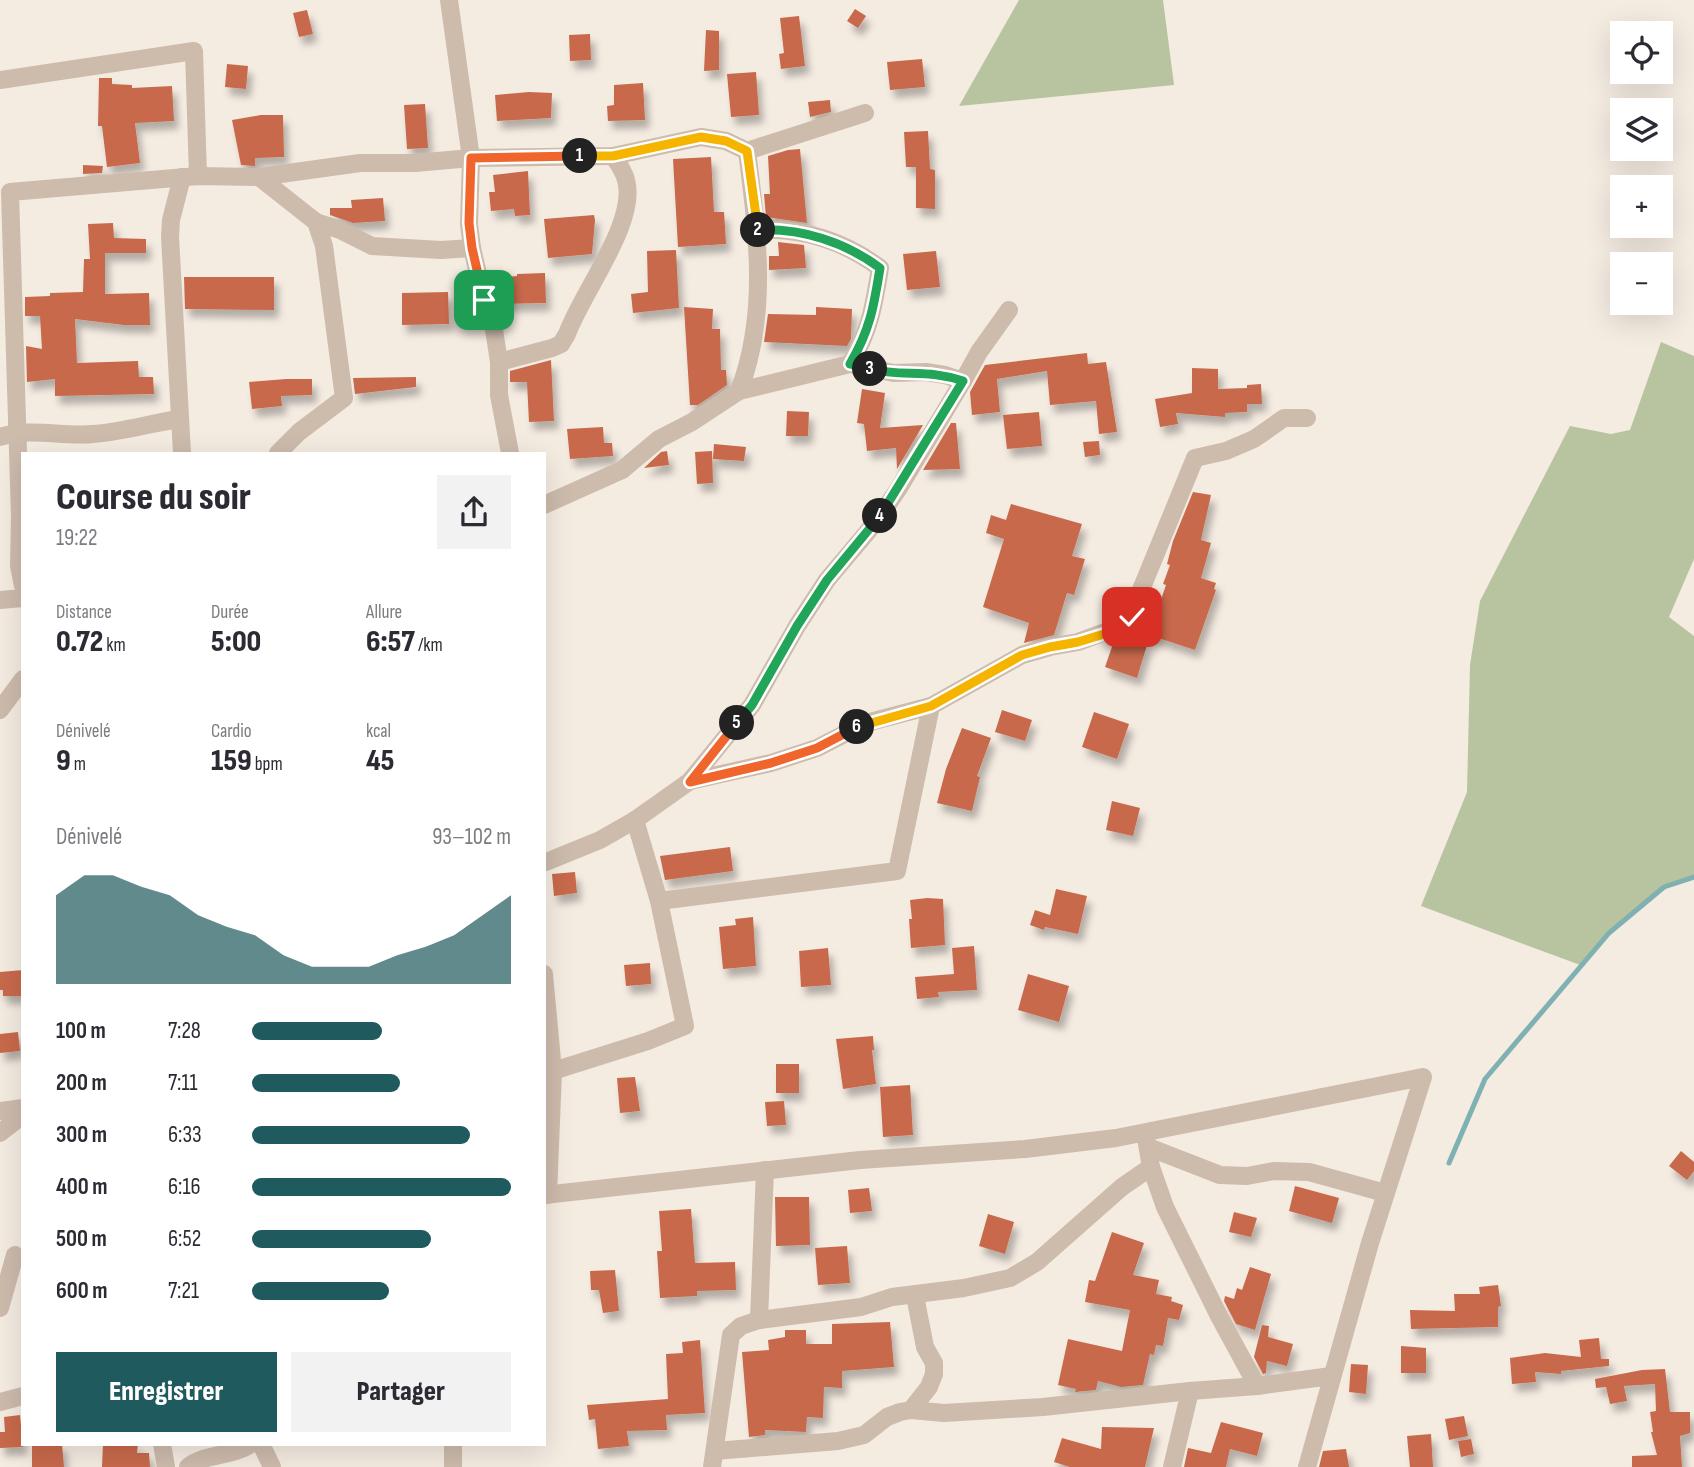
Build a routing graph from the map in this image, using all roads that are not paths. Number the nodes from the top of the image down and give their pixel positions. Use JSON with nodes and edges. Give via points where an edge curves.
{"nodes":[{"id":1,"x":449,"y":0,"type":"edge"},
{"id":2,"x":0,"y":80,"type":"edge"},
{"id":3,"x":865,"y":113,"type":"dead end"},
{"id":4,"x":747,"y":151,"type":"junction"},
{"id":5,"x":613,"y":156,"type":"junction"},
{"id":6,"x":471,"y":158,"type":"junction"},
{"id":7,"x":190,"y":176,"type":"junction"},
{"id":8,"x":259,"y":177,"type":"junction"},
{"id":9,"x":316,"y":222,"type":"junction"},
{"id":10,"x":757,"y":230,"type":"junction"},
{"id":11,"x":472,"y":248,"type":"junction"},
{"id":12,"x":1009,"y":310,"type":"dead end"},
{"id":13,"x":499,"y":362,"type":"junction"},
{"id":14,"x":850,"y":364,"type":"junction"},
{"id":15,"x":963,"y":381,"type":"junction"},
{"id":16,"x":739,"y":391,"type":"junction"},
{"id":17,"x":1307,"y":418,"type":"dead end"},
{"id":18,"x":180,"y":419,"type":"junction"},
{"id":19,"x":8,"y":435,"type":"edge"},
{"id":20,"x":182,"y":452,"type":"edge"},
{"id":21,"x":279,"y":452,"type":"edge"},
{"id":22,"x":510,"y":452,"type":"edge"},
{"id":23,"x":546,"y":504,"type":"edge"},
{"id":24,"x":21,"y":576,"type":"edge"},
{"id":25,"x":21,"y":598,"type":"edge"},
{"id":26,"x":0,"y":600,"type":"edge"},
{"id":27,"x":21,"y":682,"type":"edge"},
{"id":28,"x":931,"y":706,"type":"junction"},
{"id":29,"x":0,"y":710,"type":"edge"},
{"id":30,"x":690,"y":782,"type":"junction"},
{"id":31,"x":635,"y":820,"type":"junction"},
{"id":32,"x":546,"y":865,"type":"edge"},
{"id":33,"x":659,"y":901,"type":"junction"},
{"id":34,"x":546,"y":996,"type":"edge"},
{"id":35,"x":553,"y":1071,"type":"junction"},
{"id":36,"x":21,"y":1108,"type":"edge"},
{"id":37,"x":0,"y":1111,"type":"edge"},
{"id":38,"x":21,"y":1117,"type":"edge"},
{"id":39,"x":0,"y":1133,"type":"edge"},
{"id":40,"x":1147,"y":1140,"type":"junction"},
{"id":41,"x":1151,"y":1167,"type":"junction"},
{"id":42,"x":765,"y":1170,"type":"junction"},
{"id":43,"x":1385,"y":1193,"type":"junction"},
{"id":44,"x":546,"y":1195,"type":"edge"},
{"id":45,"x":13,"y":1257,"type":"edge"},
{"id":46,"x":915,"y":1296,"type":"junction"},
{"id":47,"x":0,"y":1308,"type":"edge"},
{"id":48,"x":759,"y":1320,"type":"junction"},
{"id":49,"x":1331,"y":1376,"type":"junction"},
{"id":50,"x":1257,"y":1386,"type":"junction"},
{"id":51,"x":1190,"y":1391,"type":"junction"},
{"id":52,"x":21,"y":1397,"type":"edge"},
{"id":53,"x":0,"y":1402,"type":"edge"},
{"id":54,"x":911,"y":1410,"type":"junction"},
{"id":55,"x":162,"y":1446,"type":"edge"},
{"id":56,"x":246,"y":1446,"type":"edge"},
{"id":57,"x":262,"y":1446,"type":"edge"},
{"id":58,"x":453,"y":1446,"type":"edge"},
{"id":59,"x":714,"y":1459,"type":"edge"},
{"id":60,"x":166,"y":1467,"type":"edge"},
{"id":61,"x":188,"y":1467,"type":"edge"},
{"id":62,"x":272,"y":1467,"type":"edge"},
{"id":63,"x":453,"y":1467,"type":"edge"},
{"id":64,"x":1172,"y":1467,"type":"edge"},
{"id":65,"x":1307,"y":1467,"type":"edge"}],
"edges":[{"from":1,"to":6,"type":"street"},
{"from":2,"to":7,"type":"street","via":[[194,51]]},
{"from":3,"to":4,"type":"street"},
{"from":4,"to":5,"type":"street","via":[[701,137]]},
{"from":4,"to":10,"type":"street"},
{"from":5,"to":6,"type":"street"},
{"from":5,"to":13,"type":"street","via":[[626,178],[624,219],[567,334],[552,348]]},
{"from":6,"to":8,"type":"street","via":[[360,163]]},
{"from":6,"to":11,"type":"street"},
{"from":7,"to":8,"type":"street"},
{"from":7,"to":18,"type":"street","via":[[171,220],[170,237]]},
{"from":7,"to":19,"type":"street","via":[[10,192]]},
{"from":8,"to":9,"type":"street"},
{"from":9,"to":11,"type":"street","via":[[372,246]]},
{"from":9,"to":21,"type":"street","via":[[324,246],[344,398]]},
{"from":10,"to":14,"type":"street","via":[[801,233],[835,242],[880,268],[872,318]]},
{"from":10,"to":16,"type":"street","via":[[752,351]]},
{"from":11,"to":13,"type":"street"},
{"from":12,"to":15,"type":"street"},
{"from":13,"to":22,"type":"street","via":[[499,395]]},
{"from":14,"to":15,"type":"street"},
{"from":14,"to":16,"type":"street"},
{"from":15,"to":30,"type":"street","via":[[899,488],[797,626],[752,705]]},
{"from":16,"to":23,"type":"street","via":[[659,439],[622,470]]},
{"from":17,"to":28,"type":"street","via":[[1284,418],[1254,439],[1195,458],[1127,624],[1022,655]]},
{"from":18,"to":19,"type":"street","via":[[92,435]]},
{"from":18,"to":20,"type":"street"},
{"from":19,"to":24,"type":"street"},
{"from":25,"to":26,"type":"street"},
{"from":27,"to":29,"type":"street"},
{"from":28,"to":30,"type":"street","via":[[866,723],[817,748],[771,763]]},
{"from":28,"to":33,"type":"street","via":[[897,871]]},
{"from":30,"to":31,"type":"street"},
{"from":31,"to":32,"type":"street"},
{"from":31,"to":33,"type":"street"},
{"from":33,"to":35,"type":"street","via":[[685,1026]]},
{"from":34,"to":35,"type":"street"},
{"from":35,"to":44,"type":"street"},
{"from":36,"to":37,"type":"street"},
{"from":38,"to":39,"type":"street"},
{"from":40,"to":41,"type":"street"},
{"from":40,"to":42,"type":"street"},
{"from":40,"to":43,"type":"street","via":[[1220,1175],[1309,1171]]},
{"from":40,"to":43,"type":"street","via":[[1423,1077]]},
{"from":41,"to":46,"type":"street","via":[[1022,1273]]},
{"from":41,"to":50,"type":"street","via":[[1165,1207]]},
{"from":42,"to":44,"type":"street"},
{"from":42,"to":48,"type":"street"},
{"from":43,"to":49,"type":"street"},
{"from":45,"to":47,"type":"street"},
{"from":46,"to":48,"type":"street"},
{"from":46,"to":54,"type":"street","via":[[934,1374]]},
{"from":48,"to":59,"type":"street","via":[[731,1335]]},
{"from":49,"to":50,"type":"street"},
{"from":49,"to":65,"type":"street"},
{"from":50,"to":51,"type":"street"},
{"from":51,"to":54,"type":"street","via":[[1043,1408]]},
{"from":51,"to":64,"type":"street"},
{"from":52,"to":53,"type":"street"},
{"from":54,"to":59,"type":"street","via":[[887,1417],[864,1435]]},
{"from":55,"to":60,"type":"street"},
{"from":56,"to":61,"type":"street"},
{"from":57,"to":62,"type":"street"},
{"from":58,"to":63,"type":"street"}]}
